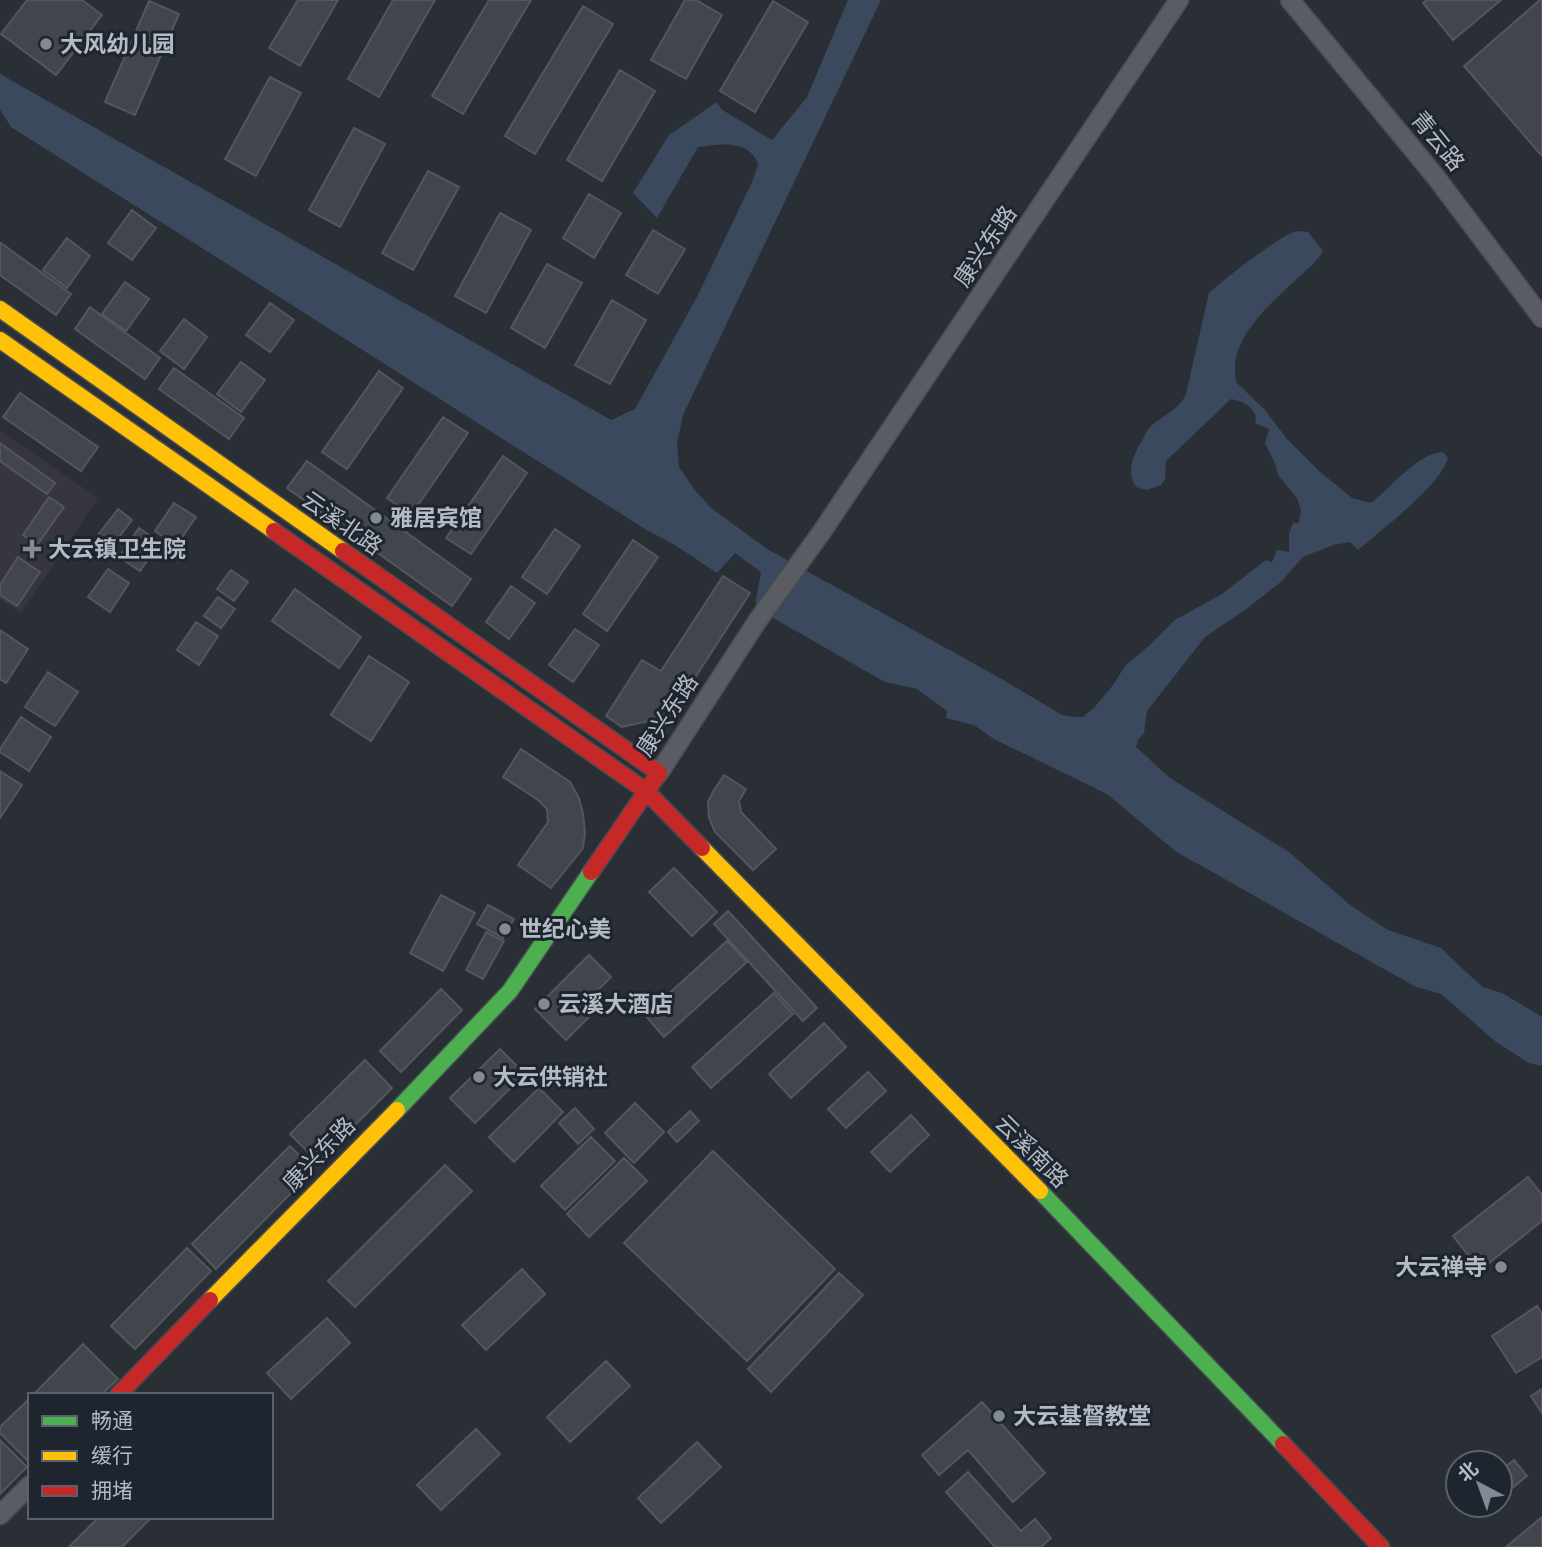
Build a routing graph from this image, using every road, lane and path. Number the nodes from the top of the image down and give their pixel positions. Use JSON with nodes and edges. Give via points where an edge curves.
{"nodes":[{"id":1,"x":1179,"y":0,"type":"edge"},
{"id":2,"x":1290,"y":0,"type":"edge"},
{"id":3,"x":0,"y":309,"type":"edge"},
{"id":4,"x":1542,"y":318,"type":"edge"},
{"id":5,"x":0,"y":340,"type":"edge"},
{"id":6,"x":659,"y":773,"type":"junction"},
{"id":7,"x":646,"y":791,"type":"junction"},
{"id":8,"x":120,"y":1393,"type":"edge"},
{"id":9,"x":28,"y":1487,"type":"edge"},
{"id":10,"x":0,"y":1515,"type":"edge"},
{"id":11,"x":1381,"y":1547,"type":"edge"}],
"edges":[{"from":1,"to":6,"type":"street","name":"康兴东路"},
{"from":2,"to":4,"type":"street","name":"青云路","via":[[1436,176]]},
{"from":3,"to":6,"type":"street","name":"云溪北路"},
{"from":5,"to":7,"type":"street","name":"云溪北路"},
{"from":6,"to":7,"type":"street","name":"康兴东路"},
{"from":7,"to":8,"type":"street","name":"康兴东路","via":[[510,991]]},
{"from":7,"to":11,"type":"street","name":"云溪南路","via":[[1067,1218]]},
{"from":9,"to":10,"type":"street"}]}
